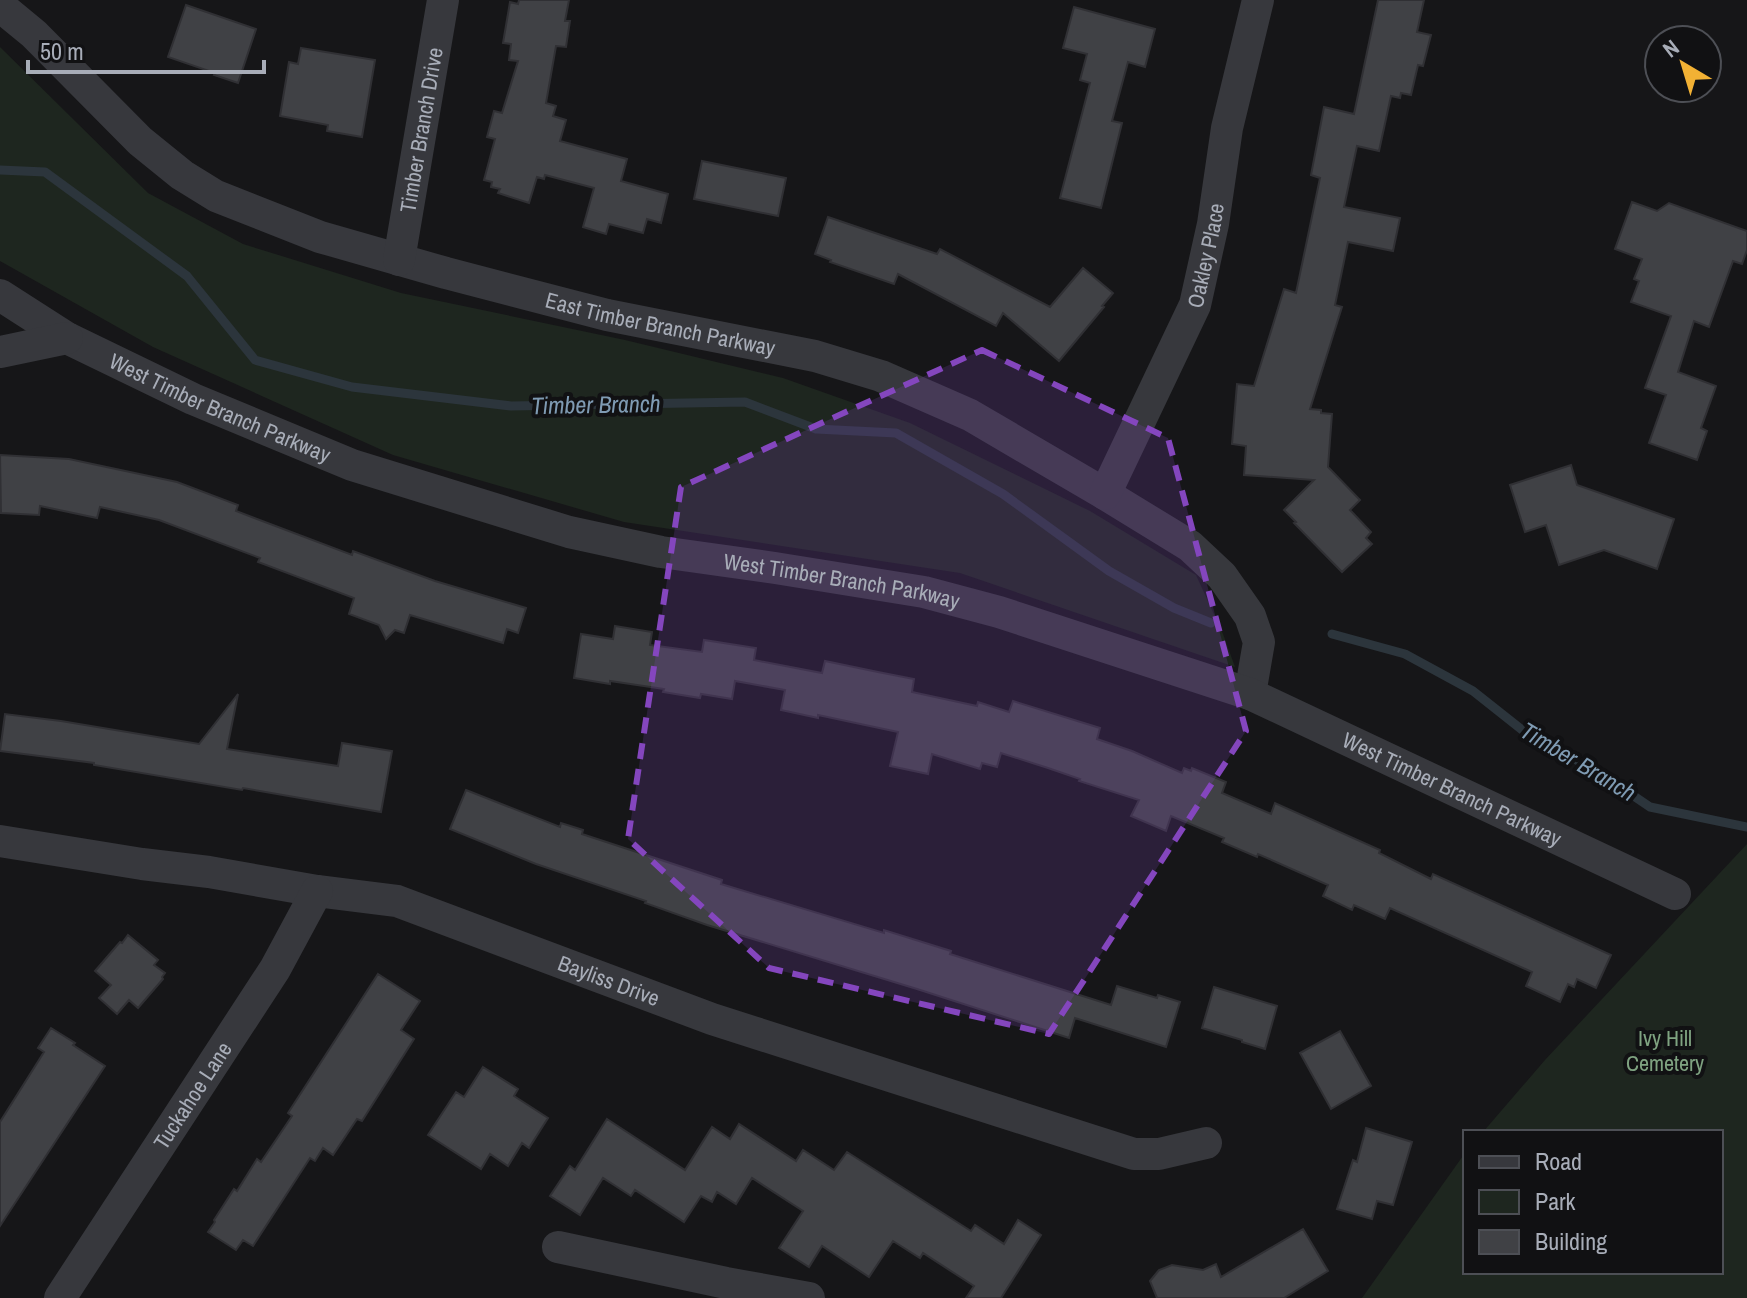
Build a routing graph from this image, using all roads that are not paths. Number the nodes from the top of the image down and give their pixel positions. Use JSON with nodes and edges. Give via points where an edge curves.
{"nodes":[{"id":1,"x":443,"y":0,"type":"edge"},
{"id":2,"x":1258,"y":0,"type":"edge"},
{"id":3,"x":0,"y":6,"type":"edge"},
{"id":4,"x":399,"y":260,"type":"junction"},
{"id":5,"x":0,"y":295,"type":"edge"},
{"id":6,"x":67,"y":338,"type":"junction"},
{"id":7,"x":0,"y":352,"type":"edge"},
{"id":8,"x":1105,"y":494,"type":"junction"},
{"id":9,"x":1250,"y":694,"type":"junction"},
{"id":10,"x":0,"y":841,"type":"edge"},
{"id":11,"x":317,"y":891,"type":"junction"},
{"id":12,"x":1675,"y":894,"type":"dead end"},
{"id":13,"x":1206,"y":1143,"type":"dead end"},
{"id":14,"x":558,"y":1247,"type":"dead end"},
{"id":15,"x":725,"y":1291,"type":"edge"},
{"id":16,"x":60,"y":1298,"type":"edge"},
{"id":17,"x":809,"y":1298,"type":"edge"}],
"edges":[{"from":1,"to":4,"type":"street","name":"Timber Branch Drive"},
{"from":2,"to":8,"type":"street","name":"Oakley Place","via":[[1227,128],[1195,305]]},
{"from":3,"to":4,"type":"street","name":"East Timber Branch Parkway","via":[[140,141],[201,189],[320,237]]},
{"from":4,"to":8,"type":"street","name":"East Timber Branch Parkway","via":[[607,315],[815,356],[881,376],[970,415]]},
{"from":5,"to":6,"type":"street","name":"West Timber Branch Parkway"},
{"from":6,"to":7,"type":"street"},
{"from":6,"to":9,"type":"street","name":"West Timber Branch Parkway","via":[[193,399],[352,465],[569,532],[661,552],[924,592]]},
{"from":8,"to":9,"type":"street","name":"East Timber Branch Parkway","via":[[1190,546],[1238,598],[1259,642]]},
{"from":9,"to":12,"type":"street","name":"West Timber Branch Parkway"},
{"from":10,"to":11,"type":"street","name":"Bayliss Drive"},
{"from":11,"to":13,"type":"street","name":"Bayliss Drive","via":[[397,901],[712,1019],[1134,1154]]},
{"from":11,"to":16,"type":"street","name":"Tuckahoe Lane","via":[[275,969]]},
{"from":14,"to":15,"type":"street"},
{"from":15,"to":17,"type":"street"}]}
